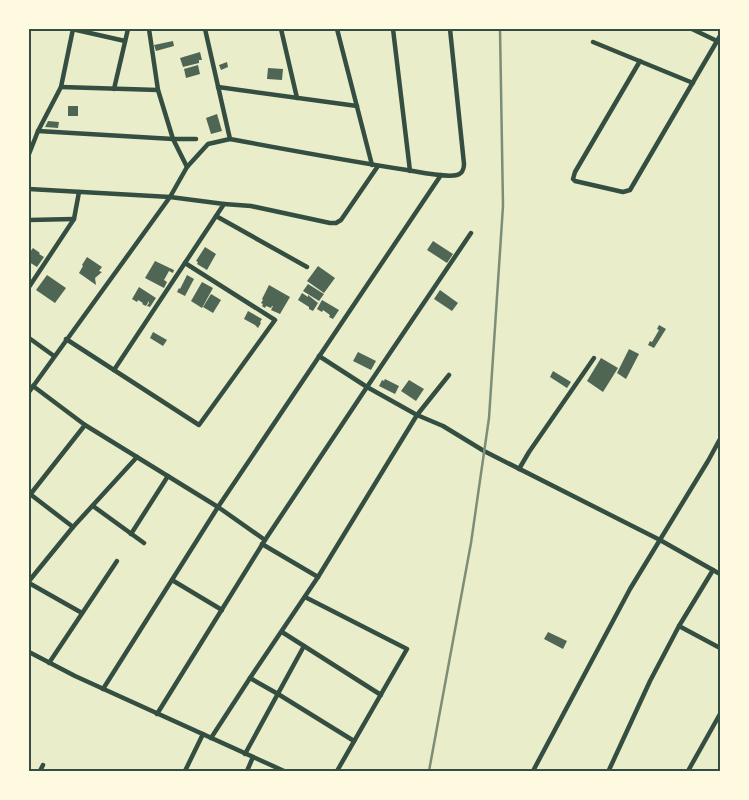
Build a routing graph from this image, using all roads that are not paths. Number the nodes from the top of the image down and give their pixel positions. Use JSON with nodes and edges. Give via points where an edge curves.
{"nodes":[{"id":1,"x":72,"y":29,"type":"edge"},
{"id":2,"x":128,"y":29,"type":"edge"},
{"id":3,"x":149,"y":29,"type":"edge"},
{"id":4,"x":204,"y":29,"type":"edge"},
{"id":5,"x":281,"y":29,"type":"edge"},
{"id":6,"x":337,"y":29,"type":"edge"},
{"id":7,"x":393,"y":29,"type":"edge"},
{"id":8,"x":450,"y":29,"type":"edge"},
{"id":9,"x":692,"y":29,"type":"edge"},
{"id":10,"x":719,"y":38,"type":"edge"},
{"id":11,"x":126,"y":41,"type":"junction"},
{"id":12,"x":593,"y":42,"type":"dead end"},
{"id":13,"x":640,"y":62,"type":"junction"},
{"id":14,"x":692,"y":84,"type":"junction"},
{"id":15,"x":61,"y":87,"type":"junction"},
{"id":16,"x":218,"y":87,"type":"junction"},
{"id":17,"x":114,"y":90,"type":"junction"},
{"id":18,"x":158,"y":90,"type":"junction"},
{"id":19,"x":297,"y":98,"type":"junction"},
{"id":20,"x":357,"y":106,"type":"junction"},
{"id":21,"x":38,"y":131,"type":"junction"},
{"id":22,"x":230,"y":138,"type":"junction"},
{"id":23,"x":173,"y":139,"type":"junction"},
{"id":24,"x":196,"y":139,"type":"dead end"},
{"id":25,"x":29,"y":154,"type":"edge"},
{"id":26,"x":372,"y":165,"type":"junction"},
{"id":27,"x":378,"y":166,"type":"junction"},
{"id":28,"x":187,"y":167,"type":"junction"},
{"id":29,"x":410,"y":171,"type":"junction"},
{"id":30,"x":441,"y":175,"type":"junction"},
{"id":31,"x":29,"y":189,"type":"edge"},
{"id":32,"x":80,"y":192,"type":"junction"},
{"id":33,"x":170,"y":196,"type":"junction"},
{"id":34,"x":224,"y":204,"type":"junction"},
{"id":35,"x":216,"y":216,"type":"junction"},
{"id":36,"x":74,"y":219,"type":"junction"},
{"id":37,"x":29,"y":220,"type":"edge"},
{"id":38,"x":471,"y":233,"type":"dead end"},
{"id":39,"x":185,"y":263,"type":"junction"},
{"id":40,"x":307,"y":267,"type":"dead end"},
{"id":41,"x":29,"y":287,"type":"edge"},
{"id":42,"x":29,"y":338,"type":"edge"},
{"id":43,"x":66,"y":339,"type":"junction"},
{"id":44,"x":54,"y":356,"type":"junction"},
{"id":45,"x":319,"y":356,"type":"junction"},
{"id":46,"x":594,"y":358,"type":"dead end"},
{"id":47,"x":114,"y":370,"type":"junction"},
{"id":48,"x":449,"y":375,"type":"dead end"},
{"id":49,"x":33,"y":386,"type":"junction"},
{"id":50,"x":366,"y":387,"type":"junction"},
{"id":51,"x":29,"y":392,"type":"edge"},
{"id":52,"x":417,"y":415,"type":"junction"},
{"id":53,"x":85,"y":425,"type":"junction"},
{"id":54,"x":720,"y":439,"type":"edge"},
{"id":55,"x":719,"y":446,"type":"edge"},
{"id":56,"x":137,"y":457,"type":"junction"},
{"id":57,"x":519,"y":469,"type":"junction"},
{"id":58,"x":168,"y":476,"type":"junction"},
{"id":59,"x":29,"y":495,"type":"edge"},
{"id":60,"x":93,"y":506,"type":"junction"},
{"id":61,"x":218,"y":507,"type":"junction"},
{"id":62,"x":73,"y":527,"type":"junction"},
{"id":63,"x":131,"y":534,"type":"junction"},
{"id":64,"x":660,"y":540,"type":"junction"},
{"id":65,"x":264,"y":542,"type":"junction"},
{"id":66,"x":144,"y":543,"type":"dead end"},
{"id":67,"x":118,"y":561,"type":"dead end"},
{"id":68,"x":713,"y":570,"type":"junction"},
{"id":69,"x":720,"y":574,"type":"edge"},
{"id":70,"x":318,"y":577,"type":"junction"},
{"id":71,"x":172,"y":580,"type":"junction"},
{"id":72,"x":29,"y":582,"type":"edge"},
{"id":73,"x":305,"y":597,"type":"junction"},
{"id":74,"x":222,"y":610,"type":"junction"},
{"id":75,"x":82,"y":613,"type":"junction"},
{"id":76,"x":678,"y":626,"type":"junction"},
{"id":77,"x":282,"y":632,"type":"junction"},
{"id":78,"x":304,"y":646,"type":"junction"},
{"id":79,"x":720,"y":648,"type":"edge"},
{"id":80,"x":29,"y":654,"type":"edge"},
{"id":81,"x":50,"y":663,"type":"junction"},
{"id":82,"x":250,"y":678,"type":"junction"},
{"id":83,"x":103,"y":689,"type":"junction"},
{"id":84,"x":278,"y":694,"type":"junction"},
{"id":85,"x":380,"y":695,"type":"junction"},
{"id":86,"x":157,"y":714,"type":"junction"},
{"id":87,"x":720,"y":714,"type":"edge"},
{"id":88,"x":203,"y":734,"type":"junction"},
{"id":89,"x":211,"y":738,"type":"junction"},
{"id":90,"x":354,"y":741,"type":"junction"},
{"id":91,"x":245,"y":754,"type":"junction"},
{"id":92,"x":253,"y":757,"type":"junction"},
{"id":93,"x":43,"y":765,"type":"dead end"},
{"id":94,"x":40,"y":771,"type":"edge"},
{"id":95,"x":185,"y":771,"type":"edge"},
{"id":96,"x":247,"y":771,"type":"edge"},
{"id":97,"x":284,"y":771,"type":"edge"},
{"id":98,"x":337,"y":771,"type":"edge"},
{"id":99,"x":533,"y":771,"type":"edge"},
{"id":100,"x":609,"y":771,"type":"edge"},
{"id":101,"x":688,"y":771,"type":"edge"}],
"edges":[{"from":1,"to":11,"type":"street"},
{"from":1,"to":15,"type":"street"},
{"from":2,"to":11,"type":"street"},
{"from":3,"to":18,"type":"street"},
{"from":4,"to":16,"type":"street"},
{"from":5,"to":19,"type":"street"},
{"from":6,"to":20,"type":"street"},
{"from":7,"to":29,"type":"street"},
{"from":8,"to":30,"type":"street","via":[[464,164],[460,174]]},
{"from":9,"to":10,"type":"street"},
{"from":10,"to":14,"type":"street"},
{"from":11,"to":17,"type":"street"},
{"from":12,"to":13,"type":"street"},
{"from":13,"to":14,"type":"street"},
{"from":13,"to":14,"type":"street","via":[[575,172],[573,179],[577,182],[623,192],[630,190]]},
{"from":15,"to":17,"type":"street"},
{"from":15,"to":21,"type":"street"},
{"from":16,"to":19,"type":"street"},
{"from":16,"to":22,"type":"street"},
{"from":17,"to":18,"type":"street"},
{"from":18,"to":23,"type":"street"},
{"from":19,"to":20,"type":"street"},
{"from":20,"to":26,"type":"street"},
{"from":21,"to":23,"type":"street"},
{"from":21,"to":25,"type":"street"},
{"from":22,"to":26,"type":"street"},
{"from":22,"to":28,"type":"street","via":[[208,144]]},
{"from":23,"to":24,"type":"street"},
{"from":23,"to":28,"type":"street"},
{"from":26,"to":27,"type":"street"},
{"from":27,"to":29,"type":"street"},
{"from":27,"to":34,"type":"street","via":[[336,223],[251,206]]},
{"from":28,"to":33,"type":"street"},
{"from":29,"to":30,"type":"street"},
{"from":30,"to":45,"type":"street"},
{"from":31,"to":32,"type":"street"},
{"from":32,"to":33,"type":"street"},
{"from":32,"to":36,"type":"street"},
{"from":33,"to":34,"type":"street"},
{"from":33,"to":43,"type":"street"},
{"from":34,"to":35,"type":"street"},
{"from":35,"to":39,"type":"street"},
{"from":35,"to":40,"type":"street"},
{"from":36,"to":37,"type":"street"},
{"from":36,"to":41,"type":"street"},
{"from":38,"to":50,"type":"street"},
{"from":39,"to":47,"type":"street"},
{"from":39,"to":47,"type":"street","via":[[275,320],[199,425]]},
{"from":42,"to":44,"type":"street"},
{"from":43,"to":44,"type":"street"},
{"from":43,"to":47,"type":"street"},
{"from":44,"to":49,"type":"street"},
{"from":45,"to":50,"type":"street"},
{"from":45,"to":61,"type":"street"},
{"from":46,"to":57,"type":"street"},
{"from":48,"to":52,"type":"street"},
{"from":49,"to":51,"type":"street"},
{"from":49,"to":53,"type":"street"},
{"from":50,"to":52,"type":"street"},
{"from":50,"to":65,"type":"street"},
{"from":52,"to":57,"type":"street"},
{"from":52,"to":70,"type":"street"},
{"from":53,"to":56,"type":"street"},
{"from":53,"to":59,"type":"street"},
{"from":54,"to":55,"type":"street"},
{"from":55,"to":64,"type":"street"},
{"from":56,"to":58,"type":"street"},
{"from":56,"to":60,"type":"street"},
{"from":57,"to":64,"type":"street"},
{"from":58,"to":61,"type":"street"},
{"from":58,"to":63,"type":"street"},
{"from":59,"to":62,"type":"street"},
{"from":60,"to":62,"type":"street"},
{"from":60,"to":63,"type":"street"},
{"from":61,"to":65,"type":"street"},
{"from":61,"to":71,"type":"street"},
{"from":62,"to":72,"type":"street"},
{"from":63,"to":66,"type":"street"},
{"from":64,"to":68,"type":"street"},
{"from":64,"to":99,"type":"street","via":[[630,589]]},
{"from":65,"to":70,"type":"street"},
{"from":65,"to":74,"type":"street"},
{"from":67,"to":75,"type":"street"},
{"from":68,"to":69,"type":"street"},
{"from":68,"to":76,"type":"street"},
{"from":70,"to":73,"type":"street"},
{"from":71,"to":74,"type":"street"},
{"from":71,"to":83,"type":"street"},
{"from":72,"to":75,"type":"street"},
{"from":73,"to":77,"type":"street"},
{"from":73,"to":85,"type":"street","via":[[407,649]]},
{"from":74,"to":86,"type":"street"},
{"from":75,"to":81,"type":"street"},
{"from":76,"to":79,"type":"street"},
{"from":76,"to":100,"type":"street"},
{"from":77,"to":78,"type":"street"},
{"from":77,"to":82,"type":"street"},
{"from":78,"to":84,"type":"street"},
{"from":78,"to":85,"type":"street"},
{"from":80,"to":81,"type":"street"},
{"from":81,"to":83,"type":"street"},
{"from":82,"to":84,"type":"street"},
{"from":82,"to":89,"type":"street"},
{"from":83,"to":86,"type":"street"},
{"from":84,"to":90,"type":"street"},
{"from":84,"to":91,"type":"street"},
{"from":85,"to":90,"type":"street"},
{"from":86,"to":88,"type":"street"},
{"from":87,"to":101,"type":"street"},
{"from":88,"to":89,"type":"street"},
{"from":88,"to":95,"type":"street"},
{"from":89,"to":91,"type":"street"},
{"from":90,"to":98,"type":"street"},
{"from":91,"to":92,"type":"street"},
{"from":92,"to":96,"type":"street"},
{"from":92,"to":97,"type":"street"},
{"from":93,"to":94,"type":"street"}]}
